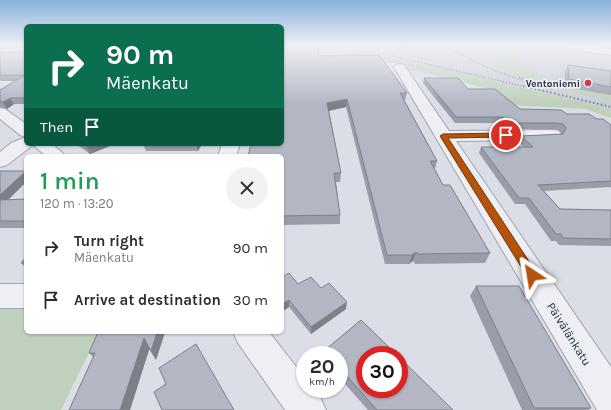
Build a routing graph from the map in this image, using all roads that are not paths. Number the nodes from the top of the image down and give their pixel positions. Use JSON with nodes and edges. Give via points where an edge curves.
{"nodes":[{"id":1,"x":400,"y":67,"type":"dead end"},
{"id":2,"x":0,"y":112,"type":"edge"},
{"id":3,"x":24,"y":131,"type":"edge"},
{"id":4,"x":553,"y":135,"type":"edge"},
{"id":5,"x":443,"y":136,"type":"junction"},
{"id":6,"x":44,"y":146,"type":"edge"},
{"id":7,"x":54,"y":154,"type":"edge"},
{"id":8,"x":0,"y":161,"type":"edge"},
{"id":9,"x":0,"y":296,"type":"edge"},
{"id":10,"x":24,"y":296,"type":"edge"},
{"id":11,"x":250,"y":334,"type":"edge"},
{"id":12,"x":611,"y":399,"type":"edge"},
{"id":13,"x":307,"y":410,"type":"edge"}],
"edges":[{"from":1,"to":5,"type":"street","name":"Päivälänkatu"},
{"from":2,"to":3,"type":"street"},
{"from":3,"to":8,"type":"street","via":[[17,146]]},
{"from":4,"to":5,"type":"street"},
{"from":5,"to":12,"type":"street","name":"Päivälänkatu"},
{"from":6,"to":7,"type":"street"},
{"from":9,"to":10,"type":"street"},
{"from":11,"to":13,"type":"street"}]}
